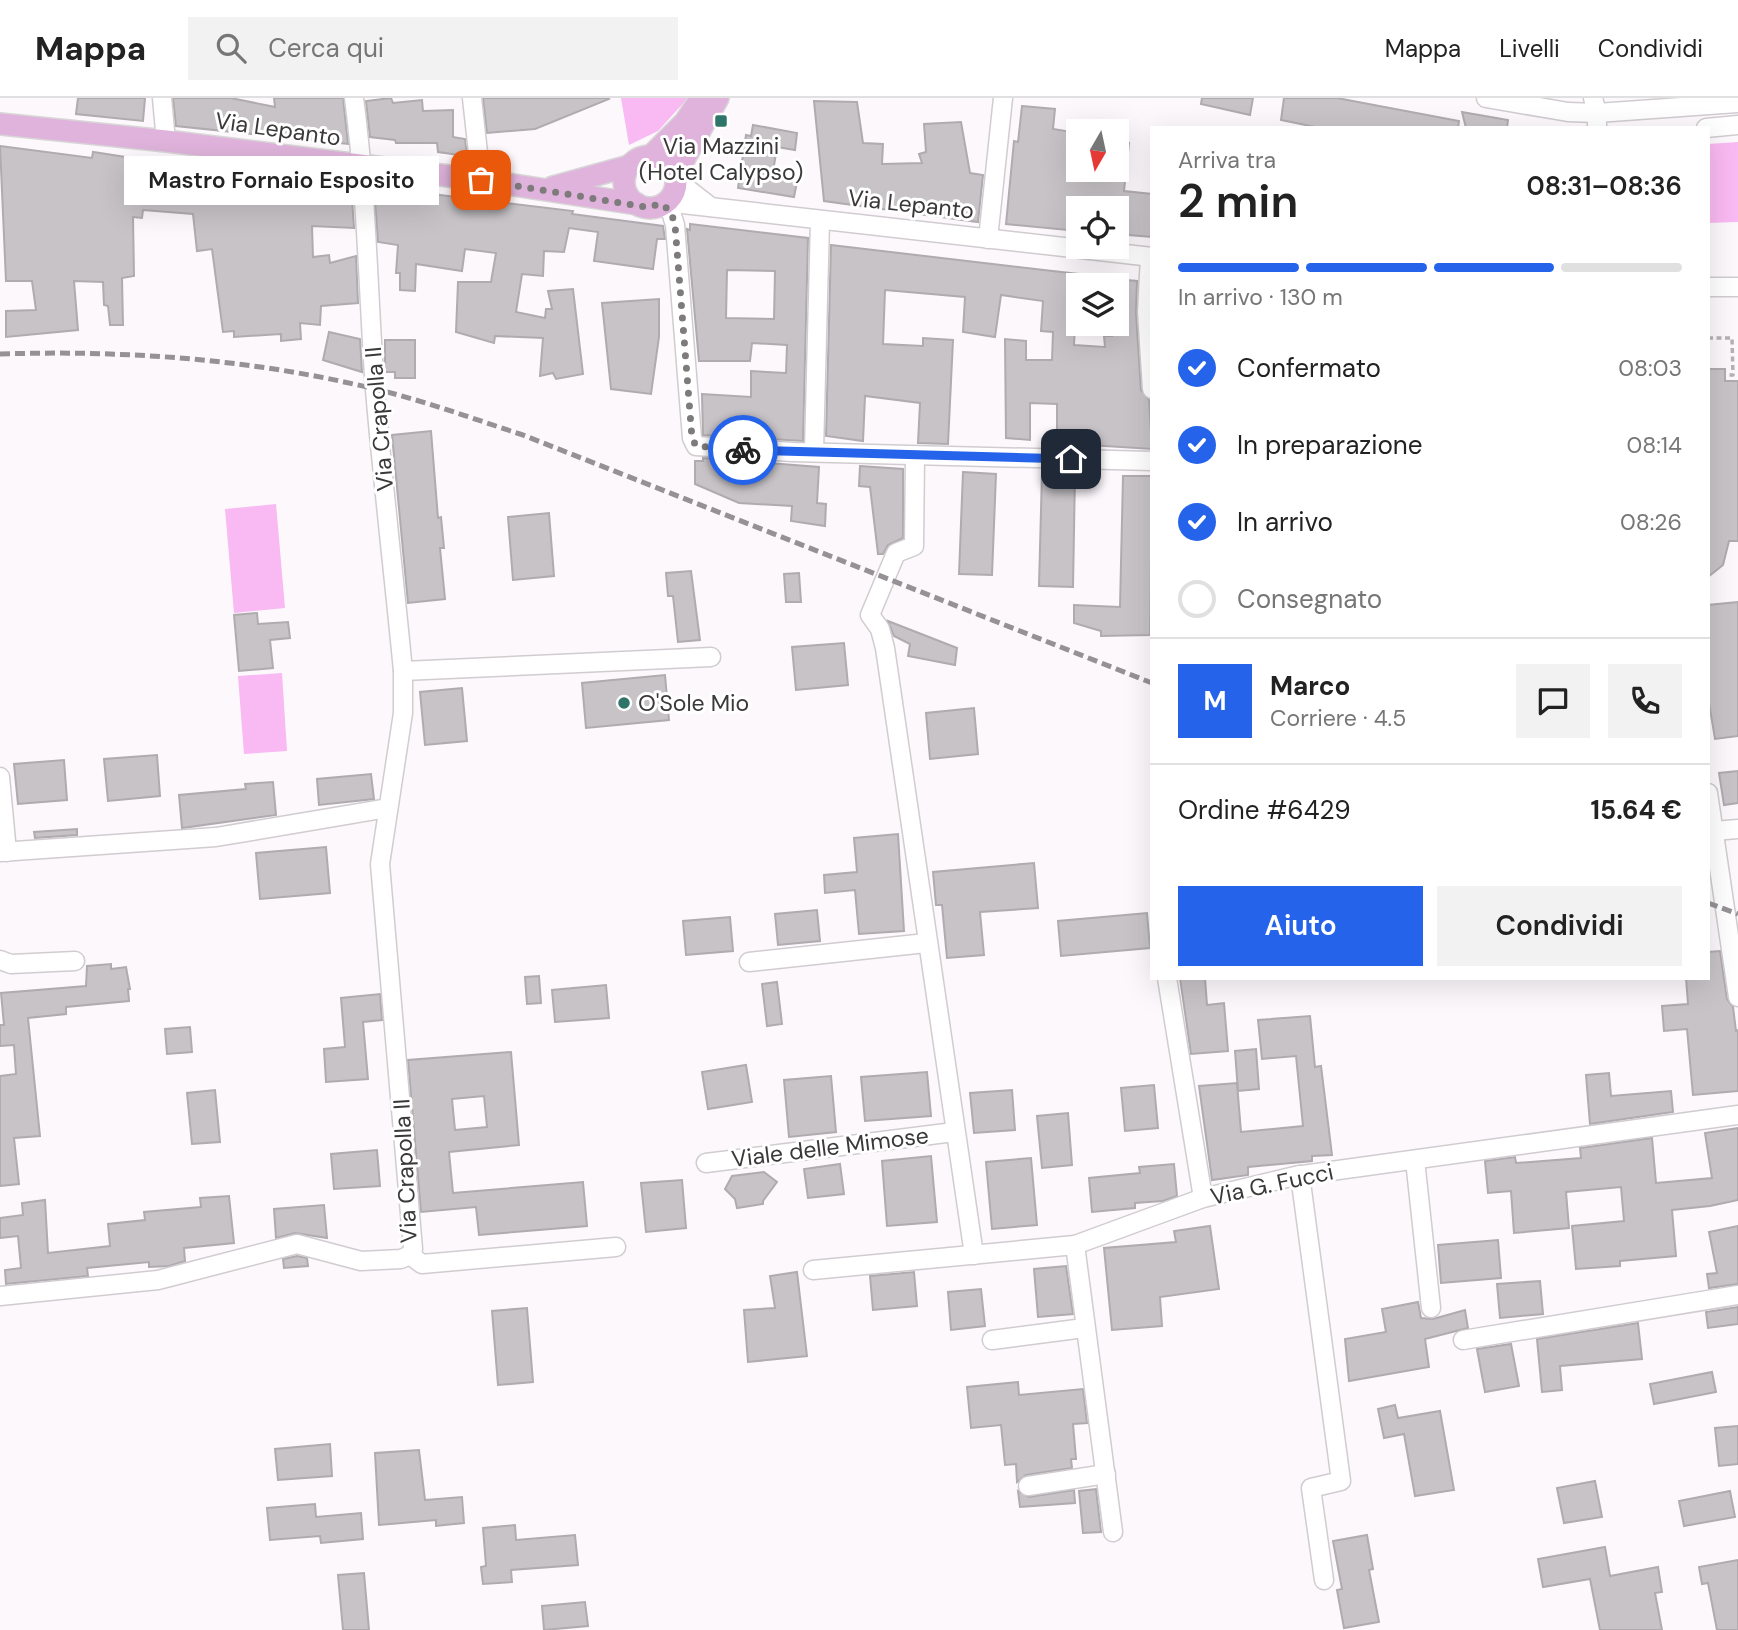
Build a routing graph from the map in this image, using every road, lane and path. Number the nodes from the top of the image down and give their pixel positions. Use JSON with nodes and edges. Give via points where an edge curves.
{"nodes":[{"id":1,"x":162,"y":98,"type":"edge"},
{"id":2,"x":354,"y":98,"type":"edge"},
{"id":3,"x":471,"y":98,"type":"edge"},
{"id":4,"x":701,"y":98,"type":"edge"},
{"id":5,"x":718,"y":98,"type":"edge"},
{"id":6,"x":1003,"y":98,"type":"edge"},
{"id":7,"x":1486,"y":98,"type":"edge"},
{"id":8,"x":1738,"y":103,"type":"edge"},
{"id":9,"x":1596,"y":113,"type":"edge"},
{"id":10,"x":0,"y":124,"type":"edge"},
{"id":11,"x":1738,"y":125,"type":"edge"},
{"id":12,"x":1710,"y":128,"type":"edge"},
{"id":13,"x":166,"y":141,"type":"junction"},
{"id":14,"x":651,"y":156,"type":"junction"},
{"id":15,"x":363,"y":166,"type":"junction"},
{"id":16,"x":629,"y":166,"type":"junction"},
{"id":17,"x":675,"y":177,"type":"junction"},
{"id":18,"x":481,"y":180,"type":"junction"},
{"id":19,"x":549,"y":189,"type":"junction"},
{"id":20,"x":664,"y":203,"type":"junction"},
{"id":21,"x":637,"y":204,"type":"junction"},
{"id":22,"x":714,"y":209,"type":"junction"},
{"id":23,"x":820,"y":221,"type":"junction"},
{"id":24,"x":988,"y":239,"type":"junction"},
{"id":25,"x":1150,"y":257,"type":"edge"},
{"id":26,"x":1150,"y":271,"type":"edge"},
{"id":27,"x":1710,"y":287,"type":"edge"},
{"id":28,"x":1738,"y":287,"type":"edge"},
{"id":29,"x":1710,"y":338,"type":"edge"},
{"id":30,"x":1150,"y":358,"type":"edge"},
{"id":31,"x":1725,"y":375,"type":"dead end"},
{"id":32,"x":814,"y":452,"type":"junction"},
{"id":33,"x":915,"y":456,"type":"junction"},
{"id":34,"x":1150,"y":461,"type":"edge"},
{"id":35,"x":711,"y":657,"type":"dead end"},
{"id":36,"x":403,"y":671,"type":"junction"},
{"id":37,"x":0,"y":777,"type":"edge"},
{"id":38,"x":1710,"y":806,"type":"edge"},
{"id":39,"x":388,"y":808,"type":"junction"},
{"id":40,"x":1738,"y":829,"type":"edge"},
{"id":41,"x":1714,"y":831,"type":"junction"},
{"id":42,"x":4,"y":852,"type":"edge"},
{"id":43,"x":926,"y":943,"type":"junction"},
{"id":44,"x":0,"y":960,"type":"edge"},
{"id":45,"x":75,"y":961,"type":"dead end"},
{"id":46,"x":749,"y":962,"type":"dead end"},
{"id":47,"x":1167,"y":980,"type":"edge"},
{"id":48,"x":1738,"y":997,"type":"edge"},
{"id":49,"x":1738,"y":1115,"type":"edge"},
{"id":50,"x":954,"y":1132,"type":"junction"},
{"id":51,"x":1415,"y":1160,"type":"junction"},
{"id":52,"x":706,"y":1163,"type":"dead end"},
{"id":53,"x":1300,"y":1175,"type":"junction"},
{"id":54,"x":1203,"y":1198,"type":"junction"},
{"id":55,"x":1075,"y":1245,"type":"junction"},
{"id":56,"x":616,"y":1247,"type":"dead end"},
{"id":57,"x":410,"y":1255,"type":"junction"},
{"id":58,"x":974,"y":1255,"type":"junction"},
{"id":59,"x":813,"y":1270,"type":"dead end"},
{"id":60,"x":1738,"y":1295,"type":"edge"},
{"id":61,"x":0,"y":1296,"type":"edge"},
{"id":62,"x":1431,"y":1308,"type":"dead end"},
{"id":63,"x":1084,"y":1328,"type":"junction"},
{"id":64,"x":992,"y":1340,"type":"dead end"},
{"id":65,"x":1463,"y":1340,"type":"dead end"},
{"id":66,"x":1106,"y":1474,"type":"junction"},
{"id":67,"x":1028,"y":1486,"type":"dead end"},
{"id":68,"x":1113,"y":1532,"type":"dead end"},
{"id":69,"x":1324,"y":1580,"type":"dead end"}],
"edges":[{"from":1,"to":13,"type":"street"},
{"from":2,"to":15,"type":"street","name":"Via Crapolla II"},
{"from":3,"to":18,"type":"street"},
{"from":4,"to":14,"type":"main road","via":[[685,122]]},
{"from":5,"to":17,"type":"main road"},
{"from":6,"to":24,"type":"street"},
{"from":7,"to":9,"type":"street"},
{"from":8,"to":9,"type":"street"},
{"from":10,"to":13,"type":"main road","name":"Via Lepanto"},
{"from":11,"to":12,"type":"street"},
{"from":13,"to":15,"type":"main road","name":"Via Lepanto"},
{"from":14,"to":16,"type":"main road"},
{"from":14,"to":17,"type":"main road","via":[[666,162]]},
{"from":15,"to":18,"type":"main road","name":"Via Lepanto"},
{"from":15,"to":36,"type":"street","name":"Via Crapolla II","via":[[375,389]]},
{"from":16,"to":19,"type":"main road","name":"Via Lepanto"},
{"from":16,"to":21,"type":"main road","via":[[624,183]]},
{"from":17,"to":20,"type":"main road","via":[[674,192]]},
{"from":17,"to":22,"type":"street"},
{"from":18,"to":19,"type":"main road","name":"Via Lepanto"},
{"from":19,"to":21,"type":"main road","name":"Via Lepanto"},
{"from":20,"to":21,"type":"main road"},
{"from":20,"to":22,"type":"street","name":"Via Lepanto"},
{"from":20,"to":32,"type":"street","via":[[675,225],[696,446]]},
{"from":22,"to":23,"type":"street","name":"Via Lepanto"},
{"from":23,"to":24,"type":"street","name":"Via Lepanto"},
{"from":23,"to":32,"type":"street"},
{"from":24,"to":25,"type":"street","name":"Via Lepanto"},
{"from":26,"to":30,"type":"street"},
{"from":27,"to":28,"type":"street"},
{"from":29,"to":31,"type":"path","via":[[1732,338],[1733,375]]},
{"from":32,"to":33,"type":"street"},
{"from":33,"to":34,"type":"street"},
{"from":33,"to":43,"type":"street","via":[[914,546],[896,552],[870,615],[880,629]]},
{"from":35,"to":36,"type":"street"},
{"from":36,"to":39,"type":"street","name":"Via Crapolla II","via":[[403,713]]},
{"from":37,"to":42,"type":"street"},
{"from":38,"to":41,"type":"street"},
{"from":39,"to":42,"type":"street","via":[[216,837]]},
{"from":39,"to":57,"type":"street","name":"Via Crapolla II","via":[[380,864],[414,1242]]},
{"from":40,"to":41,"type":"street"},
{"from":41,"to":48,"type":"street"},
{"from":43,"to":46,"type":"street"},
{"from":43,"to":50,"type":"street"},
{"from":44,"to":45,"type":"street","via":[[11,964]]},
{"from":47,"to":54,"type":"street"},
{"from":49,"to":51,"type":"street","name":"Via G. Fucci","via":[[1571,1130]]},
{"from":50,"to":52,"type":"street","name":"Viale delle Mimose"},
{"from":50,"to":58,"type":"street"},
{"from":51,"to":53,"type":"street","name":"Via G. Fucci"},
{"from":51,"to":62,"type":"street"},
{"from":53,"to":54,"type":"street","name":"Via G. Fucci"},
{"from":53,"to":69,"type":"street","via":[[1342,1481],[1311,1488]]},
{"from":54,"to":55,"type":"street","name":"Via G. Fucci"},
{"from":55,"to":58,"type":"street","name":"Via G. Fucci"},
{"from":55,"to":63,"type":"street"},
{"from":56,"to":57,"type":"street","via":[[422,1264]]},
{"from":57,"to":61,"type":"street","name":"Via Crapolla II","via":[[360,1261],[297,1244],[158,1280]]},
{"from":58,"to":59,"type":"street","name":"Via G. Fucci"},
{"from":60,"to":65,"type":"street"},
{"from":63,"to":64,"type":"street"},
{"from":63,"to":66,"type":"street"},
{"from":66,"to":67,"type":"street"},
{"from":66,"to":68,"type":"street"}]}
